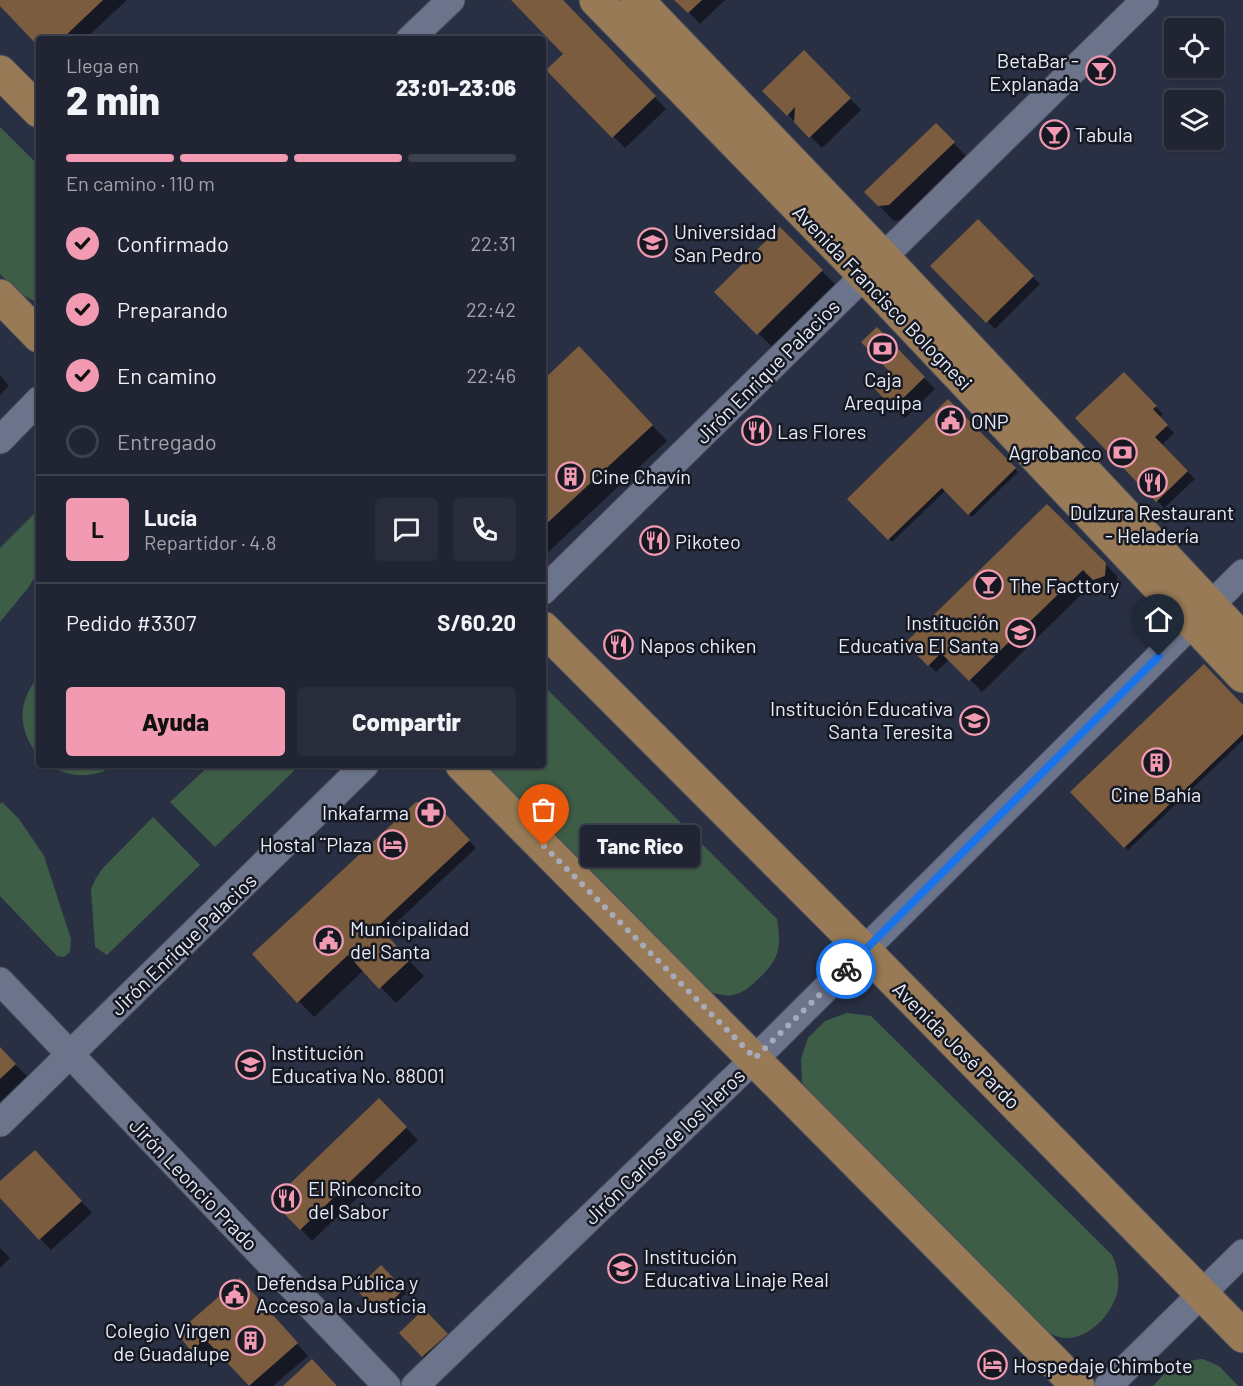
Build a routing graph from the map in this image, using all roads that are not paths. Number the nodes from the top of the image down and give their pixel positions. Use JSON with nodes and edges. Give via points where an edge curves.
{"nodes":[{"id":1,"x":451,"y":0,"type":"edge"},
{"id":2,"x":596,"y":0,"type":"edge"},
{"id":3,"x":637,"y":0,"type":"edge"},
{"id":4,"x":1145,"y":0,"type":"edge"},
{"id":5,"x":413,"y":36,"type":"edge"},
{"id":6,"x":0,"y":72,"type":"edge"},
{"id":7,"x":36,"y":108,"type":"edge"},
{"id":8,"x":873,"y":266,"type":"junction"},
{"id":9,"x":0,"y":296,"type":"edge"},
{"id":10,"x":36,"y":333,"type":"edge"},
{"id":11,"x":36,"y":403,"type":"edge"},
{"id":12,"x":0,"y":440,"type":"edge"},
{"id":13,"x":1243,"y":573,"type":"edge"},
{"id":14,"x":546,"y":588,"type":"edge"},
{"id":15,"x":1201,"y":614,"type":"junction"},
{"id":16,"x":546,"y":631,"type":"edge"},
{"id":17,"x":1243,"y":640,"type":"edge"},
{"id":18,"x":1243,"y":676,"type":"edge"},
{"id":19,"x":362,"y":768,"type":"edge"},
{"id":20,"x":465,"y":768,"type":"edge"},
{"id":21,"x":865,"y":951,"type":"junction"},
{"id":22,"x":0,"y":981,"type":"edge"},
{"id":23,"x":70,"y":1054,"type":"junction"},
{"id":24,"x":755,"y":1058,"type":"junction"},
{"id":25,"x":0,"y":1123,"type":"edge"},
{"id":26,"x":1243,"y":1253,"type":"edge"},
{"id":27,"x":1202,"y":1294,"type":"junction"},
{"id":28,"x":1243,"y":1336,"type":"edge"},
{"id":29,"x":387,"y":1386,"type":"edge"},
{"id":30,"x":415,"y":1386,"type":"edge"},
{"id":31,"x":1078,"y":1386,"type":"edge"},
{"id":32,"x":1108,"y":1386,"type":"edge"}],
"edges":[{"from":1,"to":5,"type":"street"},
{"from":2,"to":8,"type":"main road","name":"Avenida Francisco Bolognesi"},
{"from":3,"to":8,"type":"main road","name":"Avenida Francisco Bolognesi"},
{"from":4,"to":8,"type":"street","name":"Jirón Enrique Palacios"},
{"from":6,"to":7,"type":"main road"},
{"from":8,"to":14,"type":"street","name":"Jirón Enrique Palacios"},
{"from":8,"to":15,"type":"main road","name":"Avenida Francisco Bolognesi"},
{"from":9,"to":10,"type":"main road"},
{"from":11,"to":12,"type":"street"},
{"from":13,"to":15,"type":"street","name":"Jirón Carlos de los Heros"},
{"from":15,"to":17,"type":"main road","name":"Avenida Francisco Bolognesi"},
{"from":15,"to":18,"type":"main road","name":"Avenida Francisco Bolognesi"},
{"from":15,"to":21,"type":"street","name":"Jirón Carlos de los Heros"},
{"from":16,"to":21,"type":"main road","name":"Avenida José Pardo"},
{"from":19,"to":23,"type":"street","name":"Jirón Enrique Palacios"},
{"from":20,"to":24,"type":"main road"},
{"from":21,"to":24,"type":"street","name":"Jirón Carlos de los Heros"},
{"from":21,"to":27,"type":"main road","name":"Avenida José Pardo"},
{"from":22,"to":23,"type":"street","name":"Jirón Leoncio Prado"},
{"from":23,"to":25,"type":"street","name":"Jirón Enrique Palacios"},
{"from":23,"to":29,"type":"street","name":"Jirón Leoncio Prado"},
{"from":24,"to":30,"type":"street","name":"Jirón Carlos de los Heros"},
{"from":24,"to":31,"type":"main road"},
{"from":26,"to":27,"type":"street"},
{"from":27,"to":28,"type":"main road","name":"Avenida José Pardo"},
{"from":27,"to":32,"type":"street"}]}
